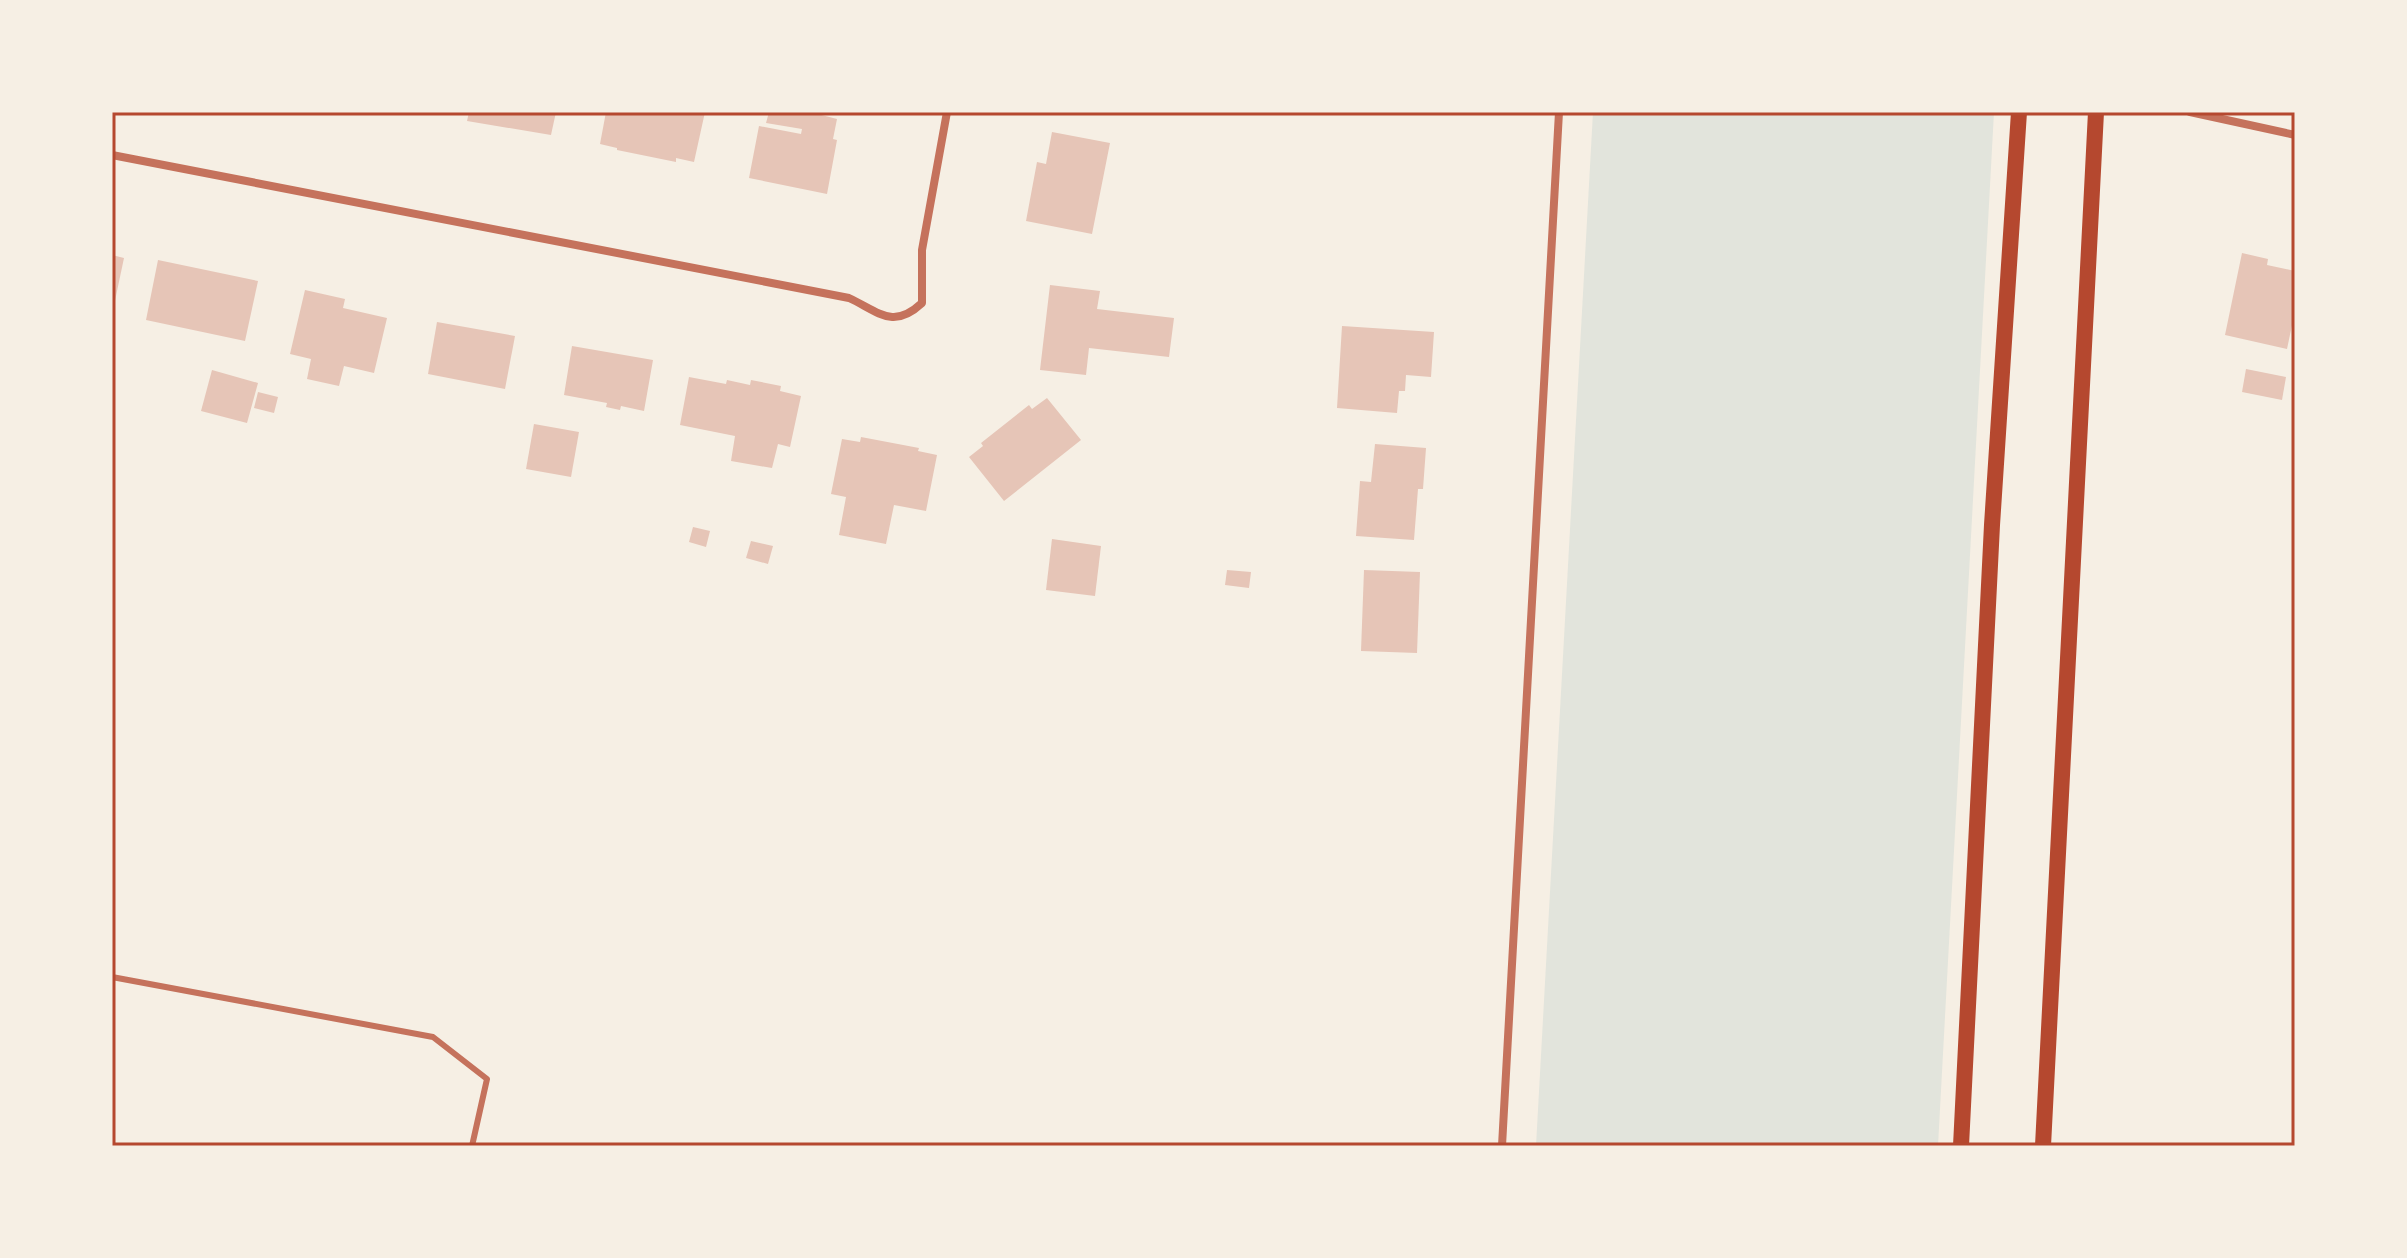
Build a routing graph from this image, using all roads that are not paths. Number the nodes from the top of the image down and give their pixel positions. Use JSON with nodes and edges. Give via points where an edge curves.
{"nodes":[{"id":1,"x":947,"y":112,"type":"edge"},
{"id":2,"x":1559,"y":112,"type":"edge"},
{"id":3,"x":2019,"y":112,"type":"edge"},
{"id":4,"x":2096,"y":112,"type":"edge"},
{"id":5,"x":2190,"y":112,"type":"edge"},
{"id":6,"x":2227,"y":116,"type":"edge"},
{"id":7,"x":2295,"y":135,"type":"edge"},
{"id":8,"x":112,"y":155,"type":"edge"},
{"id":9,"x":112,"y":977,"type":"edge"},
{"id":10,"x":472,"y":1146,"type":"edge"},
{"id":11,"x":1502,"y":1146,"type":"edge"},
{"id":12,"x":1961,"y":1146,"type":"edge"},
{"id":13,"x":2043,"y":1146,"type":"edge"}],
"edges":[{"from":1,"to":8,"type":"street","via":[[922,250],[922,303],[909,315],[893,319],[849,298]]},
{"from":2,"to":11,"type":"street"},
{"from":3,"to":12,"type":"main road"},
{"from":4,"to":13,"type":"main road"},
{"from":5,"to":6,"type":"street"},
{"from":6,"to":7,"type":"street"},
{"from":9,"to":10,"type":"lane","via":[[433,1037],[487,1079]]}]}
